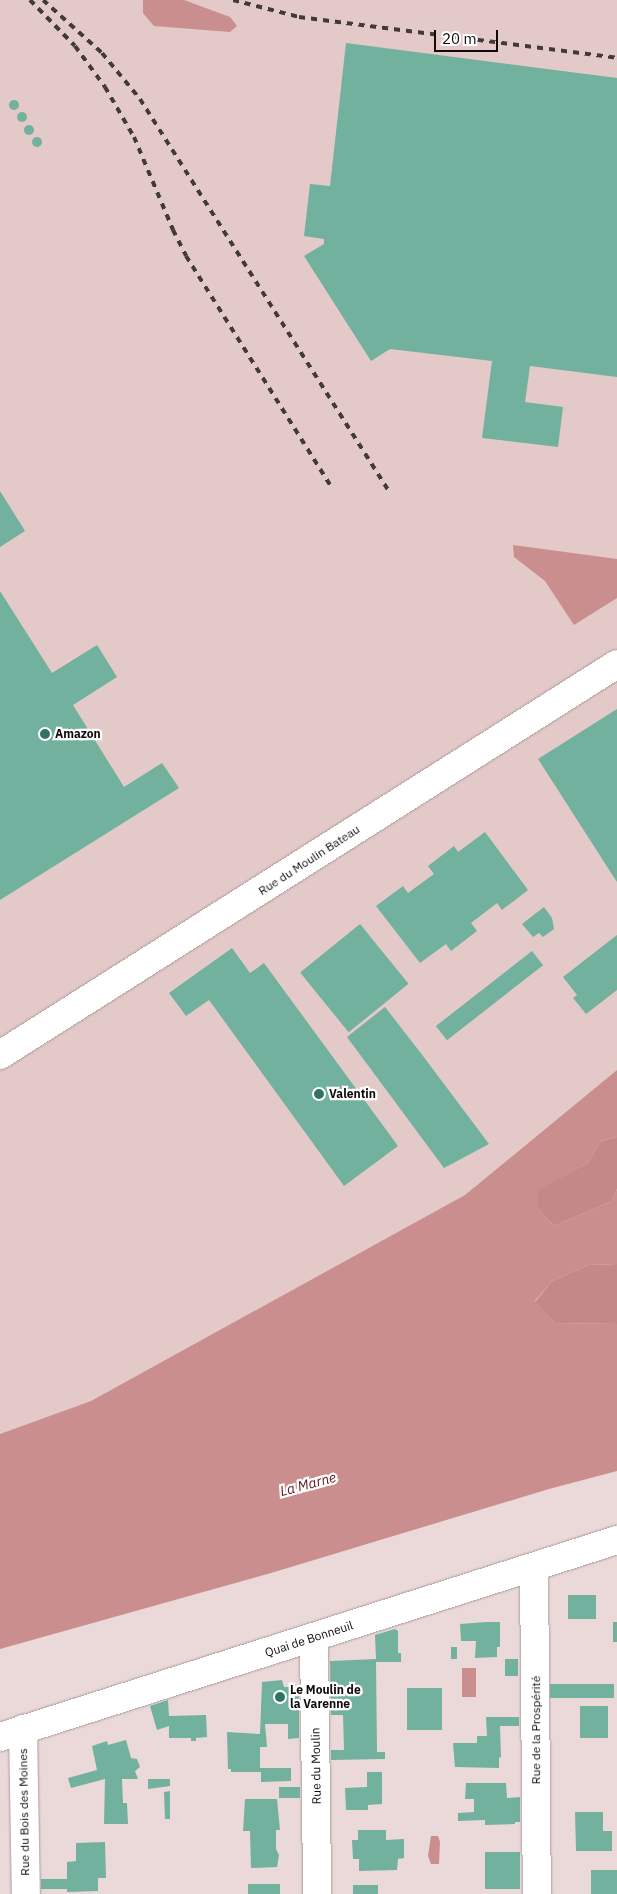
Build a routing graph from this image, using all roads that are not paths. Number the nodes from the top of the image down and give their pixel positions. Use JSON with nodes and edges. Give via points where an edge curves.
{"nodes":[{"id":1,"x":617,"y":664,"type":"edge"},
{"id":2,"x":0,"y":1055,"type":"edge"},
{"id":3,"x":617,"y":1540,"type":"edge"},
{"id":4,"x":534,"y":1567,"type":"junction"},
{"id":5,"x":314,"y":1638,"type":"junction"},
{"id":6,"x":11,"y":1733,"type":"edge"},
{"id":7,"x":26,"y":1894,"type":"edge"},
{"id":8,"x":317,"y":1894,"type":"edge"},
{"id":9,"x":537,"y":1894,"type":"edge"}],
"edges":[{"from":1,"to":2,"type":"street","name":"Rue du Moulin Bateau"},
{"from":3,"to":4,"type":"street","name":"Quai de Bonneuil"},
{"from":4,"to":5,"type":"street","name":"Quai de Bonneuil"},
{"from":4,"to":9,"type":"street","name":"Rue de la Prospérité"},
{"from":5,"to":6,"type":"street","name":"Quai de Bonneuil"},
{"from":5,"to":8,"type":"street","name":"Rue du Moulin"},
{"from":6,"to":7,"type":"street","name":"Rue du Bois des Moines"}]}
